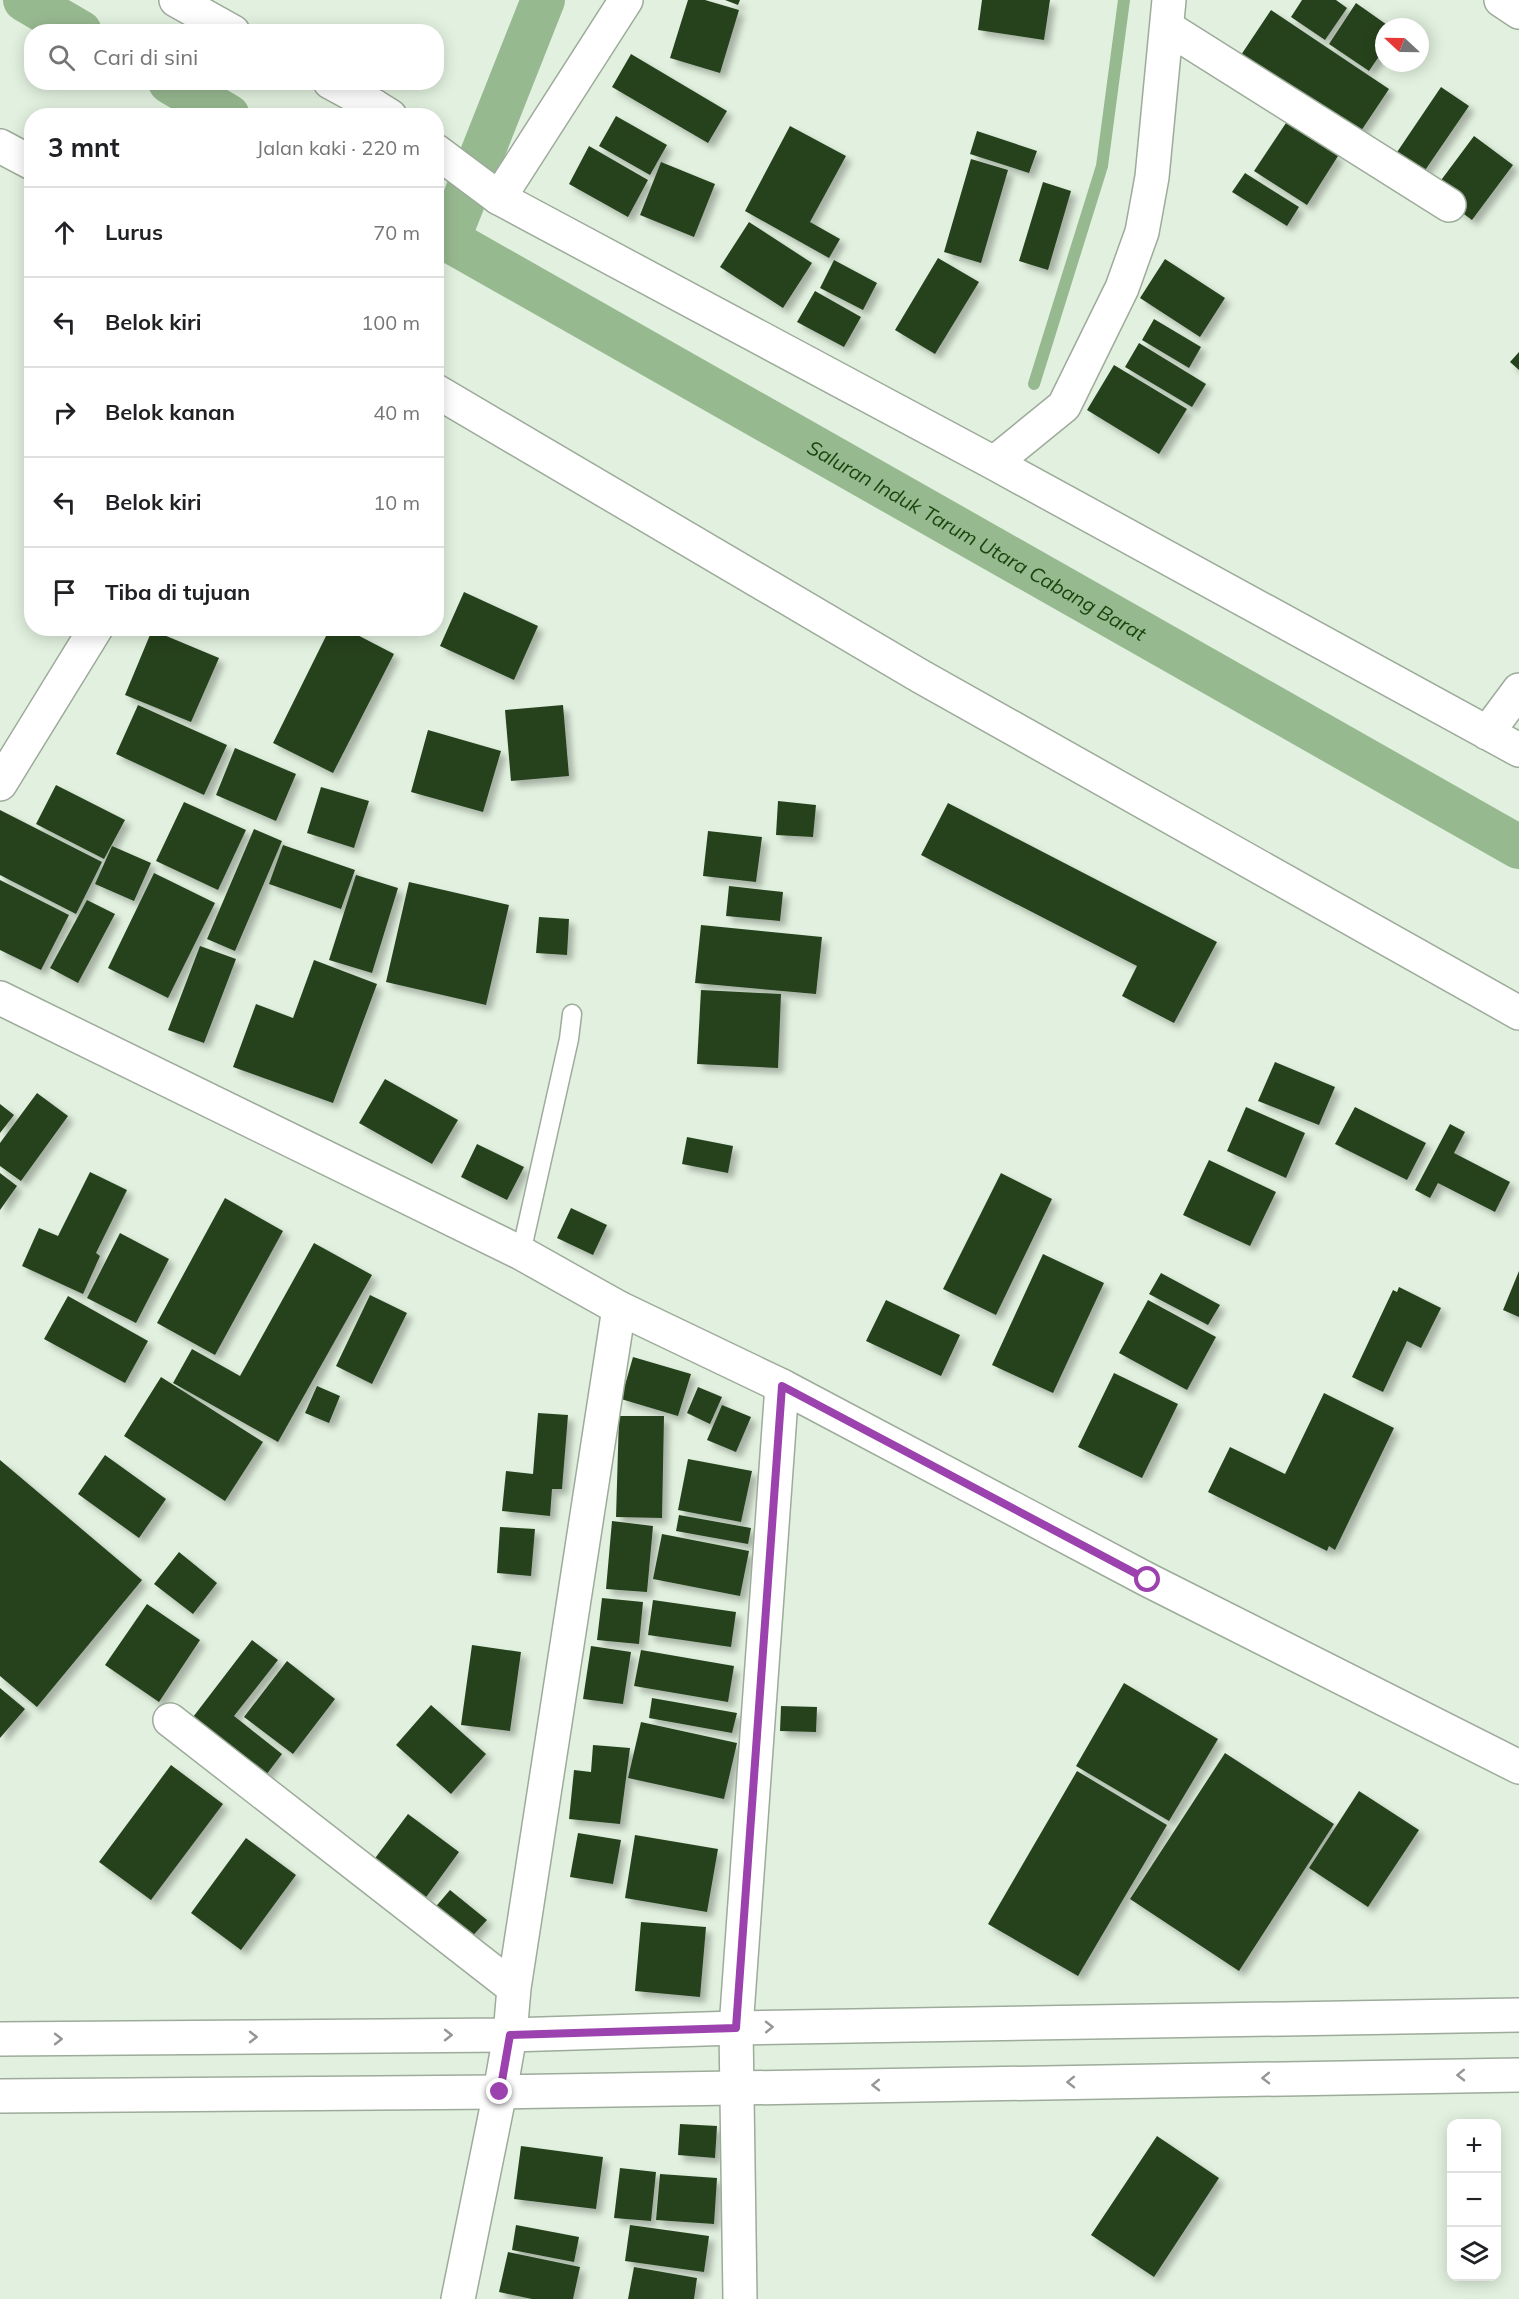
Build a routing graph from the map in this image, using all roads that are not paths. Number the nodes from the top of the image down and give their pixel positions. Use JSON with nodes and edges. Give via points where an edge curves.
{"nodes":[{"id":1,"x":176,"y":0,"type":"edge"},
{"id":2,"x":626,"y":0,"type":"edge"},
{"id":3,"x":1501,"y":0,"type":"edge"},
{"id":4,"x":1519,"y":12,"type":"edge"},
{"id":5,"x":1169,"y":14,"type":"edge"},
{"id":6,"x":220,"y":24,"type":"edge"},
{"id":7,"x":343,"y":90,"type":"edge"},
{"id":8,"x":372,"y":108,"type":"edge"},
{"id":9,"x":0,"y":146,"type":"edge"},
{"id":10,"x":444,"y":157,"type":"edge"},
{"id":11,"x":24,"y":159,"type":"edge"},
{"id":12,"x":499,"y":198,"type":"junction"},
{"id":13,"x":1449,"y":205,"type":"dead end"},
{"id":14,"x":444,"y":396,"type":"edge"},
{"id":15,"x":994,"y":463,"type":"junction"},
{"id":16,"x":91,"y":636,"type":"edge"},
{"id":17,"x":1519,"y":690,"type":"edge"},
{"id":18,"x":1487,"y":733,"type":"junction"},
{"id":19,"x":1519,"y":750,"type":"edge"},
{"id":20,"x":0,"y":784,"type":"edge"},
{"id":21,"x":0,"y":998,"type":"edge"},
{"id":22,"x":1519,"y":1013,"type":"edge"},
{"id":23,"x":572,"y":1014,"type":"dead end"},
{"id":24,"x":521,"y":1253,"type":"junction"},
{"id":25,"x":619,"y":1308,"type":"junction"},
{"id":26,"x":782,"y":1386,"type":"junction"},
{"id":27,"x":170,"y":1720,"type":"dead end"},
{"id":28,"x":1519,"y":1767,"type":"edge"},
{"id":29,"x":514,"y":1988,"type":"junction"},
{"id":30,"x":1519,"y":2015,"type":"edge"},
{"id":31,"x":736,"y":2028,"type":"junction"},
{"id":32,"x":510,"y":2035,"type":"junction"},
{"id":33,"x":0,"y":2039,"type":"edge"},
{"id":34,"x":1519,"y":2074,"type":"edge"},
{"id":35,"x":736,"y":2087,"type":"junction"},
{"id":36,"x":500,"y":2092,"type":"junction"},
{"id":37,"x":0,"y":2096,"type":"edge"},
{"id":38,"x":458,"y":2299,"type":"edge"},
{"id":39,"x":740,"y":2299,"type":"edge"}],
"edges":[{"from":1,"to":6,"type":"street"},
{"from":2,"to":12,"type":"street"},
{"from":3,"to":4,"type":"street"},
{"from":5,"to":13,"type":"street"},
{"from":5,"to":15,"type":"street","via":[[1152,177],[1142,232],[1122,288],[1064,406]]},
{"from":7,"to":8,"type":"street"},
{"from":9,"to":11,"type":"street"},
{"from":10,"to":12,"type":"street"},
{"from":12,"to":15,"type":"street"},
{"from":14,"to":22,"type":"street","via":[[920,676]]},
{"from":15,"to":18,"type":"street"},
{"from":16,"to":20,"type":"street"},
{"from":17,"to":18,"type":"street"},
{"from":18,"to":19,"type":"street"},
{"from":21,"to":24,"type":"street"},
{"from":23,"to":24,"type":"lane"},
{"from":24,"to":25,"type":"street"},
{"from":25,"to":26,"type":"street"},
{"from":25,"to":29,"type":"street"},
{"from":26,"to":28,"type":"street","via":[[1148,1580]]},
{"from":26,"to":31,"type":"street"},
{"from":27,"to":29,"type":"street"},
{"from":29,"to":32,"type":"street"},
{"from":31,"to":30,"type":"street","one_way":true},
{"from":31,"to":32,"type":"street"},
{"from":31,"to":35,"type":"street"},
{"from":33,"to":32,"type":"street","one_way":true},
{"from":32,"to":36,"type":"street"},
{"from":34,"to":35,"type":"street","one_way":true},
{"from":35,"to":36,"type":"street"},
{"from":35,"to":39,"type":"street"},
{"from":36,"to":37,"type":"street"},
{"from":36,"to":38,"type":"street"}]}
